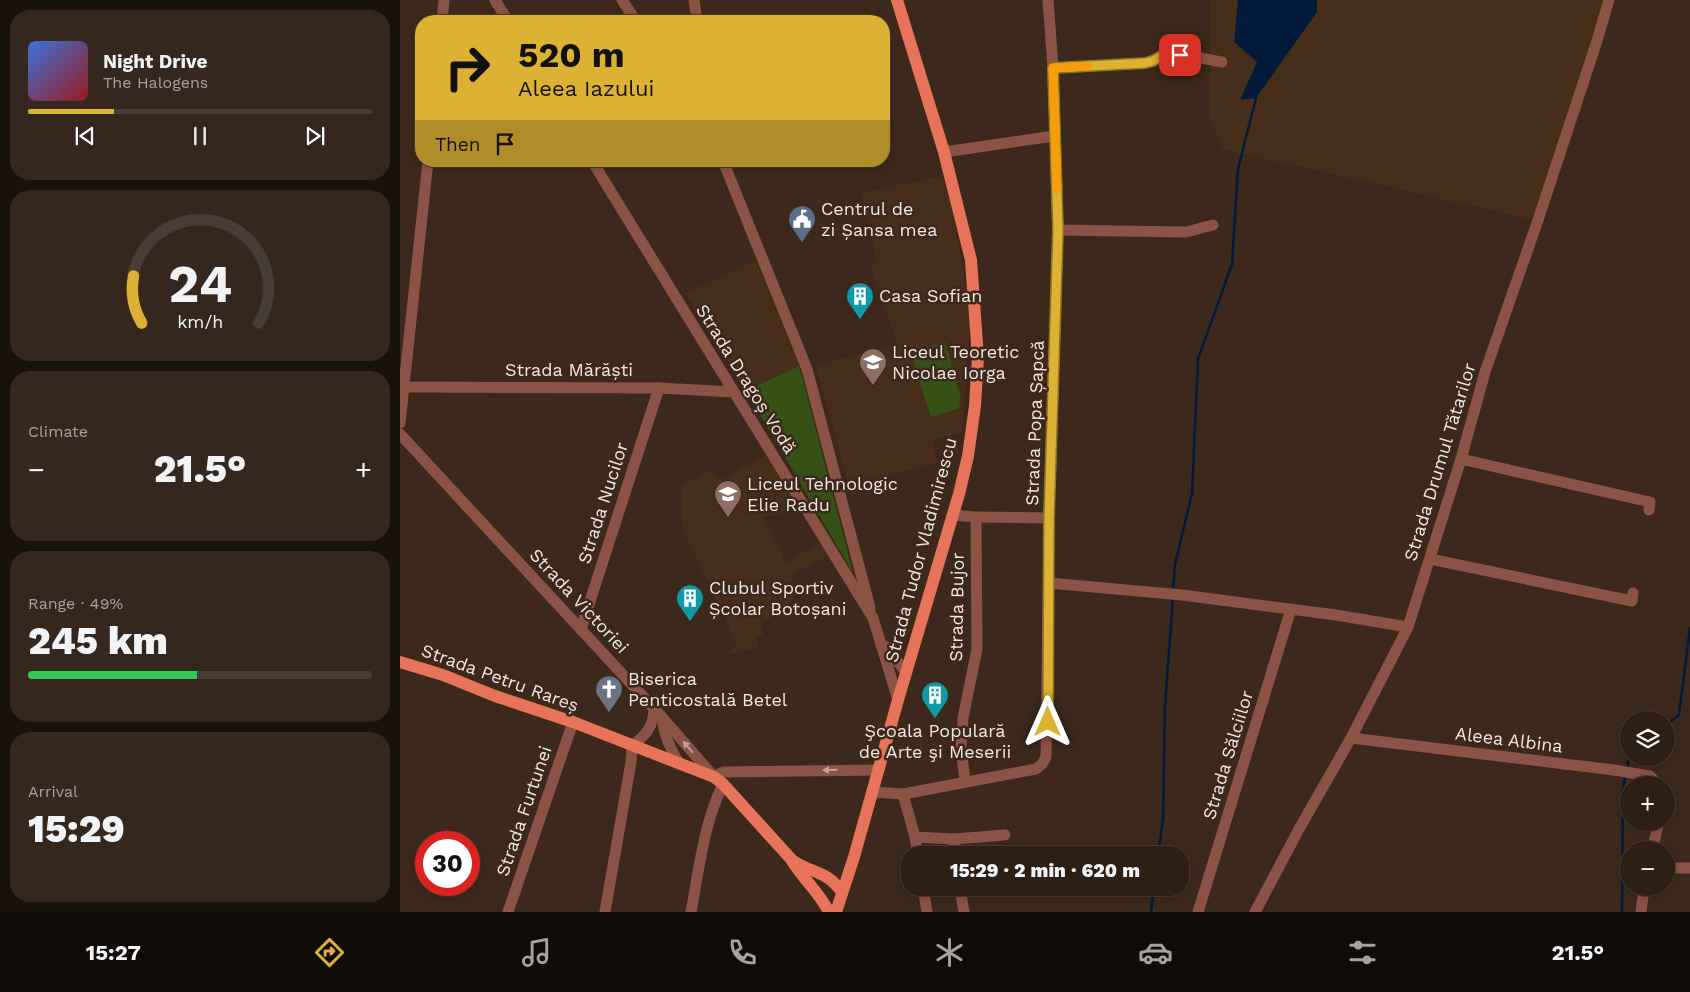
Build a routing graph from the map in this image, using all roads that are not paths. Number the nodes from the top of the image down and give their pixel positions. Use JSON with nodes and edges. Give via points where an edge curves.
{"nodes":[{"id":1,"x":444,"y":0,"type":"edge"},
{"id":2,"x":495,"y":0,"type":"edge"},
{"id":3,"x":622,"y":0,"type":"edge"},
{"id":4,"x":694,"y":0,"type":"edge"},
{"id":5,"x":896,"y":0,"type":"edge"},
{"id":6,"x":1048,"y":0,"type":"edge"},
{"id":7,"x":1609,"y":0,"type":"edge"},
{"id":8,"x":443,"y":15,"type":"edge"},
{"id":9,"x":504,"y":15,"type":"edge"},
{"id":10,"x":632,"y":15,"type":"edge"},
{"id":11,"x":697,"y":15,"type":"edge"},
{"id":12,"x":1222,"y":62,"type":"dead end"},
{"id":13,"x":1053,"y":68,"type":"junction"},
{"id":14,"x":1054,"y":136,"type":"junction"},
{"id":15,"x":944,"y":152,"type":"junction"},
{"id":16,"x":427,"y":167,"type":"edge"},
{"id":17,"x":596,"y":167,"type":"edge"},
{"id":18,"x":726,"y":167,"type":"edge"},
{"id":19,"x":1213,"y":225,"type":"dead end"},
{"id":20,"x":1058,"y":230,"type":"junction"},
{"id":21,"x":403,"y":387,"type":"junction"},
{"id":22,"x":660,"y":388,"type":"junction"},
{"id":23,"x":734,"y":392,"type":"junction"},
{"id":24,"x":400,"y":423,"type":"edge"},
{"id":25,"x":400,"y":434,"type":"edge"},
{"id":26,"x":1461,"y":459,"type":"junction"},
{"id":27,"x":1649,"y":510,"type":"dead end"},
{"id":28,"x":952,"y":515,"type":"junction"},
{"id":29,"x":976,"y":517,"type":"junction"},
{"id":30,"x":1049,"y":518,"type":"junction"},
{"id":31,"x":1430,"y":559,"type":"junction"},
{"id":32,"x":1049,"y":583,"type":"junction"},
{"id":33,"x":1633,"y":593,"type":"dead end"},
{"id":34,"x":1291,"y":609,"type":"junction"},
{"id":35,"x":873,"y":618,"type":"junction"},
{"id":36,"x":1408,"y":627,"type":"junction"},
{"id":37,"x":581,"y":629,"type":"junction"},
{"id":38,"x":881,"y":642,"type":"junction"},
{"id":39,"x":400,"y":662,"type":"edge"},
{"id":40,"x":906,"y":672,"type":"junction"},
{"id":41,"x":898,"y":700,"type":"junction"},
{"id":42,"x":654,"y":708,"type":"junction"},
{"id":43,"x":662,"y":717,"type":"junction"},
{"id":44,"x":573,"y":722,"type":"junction"},
{"id":45,"x":1351,"y":738,"type":"junction"},
{"id":46,"x":632,"y":746,"type":"junction"},
{"id":47,"x":678,"y":763,"type":"junction"},
{"id":48,"x":879,"y":770,"type":"junction"},
{"id":49,"x":1650,"y":776,"type":"edge"},
{"id":50,"x":718,"y":780,"type":"junction"},
{"id":51,"x":965,"y":781,"type":"junction"},
{"id":52,"x":873,"y":792,"type":"junction"},
{"id":53,"x":903,"y":794,"type":"junction"},
{"id":54,"x":1005,"y":835,"type":"dead end"},
{"id":55,"x":915,"y":836,"type":"junction"},
{"id":56,"x":954,"y":839,"type":"junction"},
{"id":57,"x":917,"y":846,"type":"edge"},
{"id":58,"x":955,"y":846,"type":"edge"},
{"id":59,"x":854,"y":857,"type":"junction"},
{"id":60,"x":791,"y":859,"type":"junction"},
{"id":61,"x":1675,"y":868,"type":"edge"},
{"id":62,"x":1690,"y":868,"type":"edge"},
{"id":63,"x":822,"y":873,"type":"junction"},
{"id":64,"x":811,"y":886,"type":"junction"},
{"id":65,"x":842,"y":892,"type":"junction"},
{"id":66,"x":924,"y":896,"type":"edge"},
{"id":67,"x":961,"y":896,"type":"edge"},
{"id":68,"x":1643,"y":896,"type":"edge"},
{"id":69,"x":508,"y":912,"type":"edge"},
{"id":70,"x":605,"y":912,"type":"edge"},
{"id":71,"x":691,"y":912,"type":"edge"},
{"id":72,"x":830,"y":912,"type":"edge"},
{"id":73,"x":836,"y":912,"type":"edge"},
{"id":74,"x":926,"y":912,"type":"edge"},
{"id":75,"x":964,"y":912,"type":"edge"},
{"id":76,"x":1198,"y":912,"type":"edge"},
{"id":77,"x":1255,"y":912,"type":"edge"},
{"id":78,"x":1641,"y":912,"type":"edge"}],
"edges":[{"from":1,"to":8,"type":"street"},
{"from":2,"to":9,"type":"street"},
{"from":3,"to":10,"type":"street"},
{"from":4,"to":11,"type":"street"},
{"from":5,"to":15,"type":"main road","name":"Strada Tudor Vladimirescu"},
{"from":6,"to":13,"type":"street","name":"Strada Popa Șapcă"},
{"from":7,"to":26,"type":"street","name":"Strada Drumul Tătarilor","via":[[1486,372]]},
{"from":12,"to":13,"type":"street","via":[[1168,55],[1145,63]]},
{"from":13,"to":14,"type":"street","name":"Strada Popa Șapcă"},
{"from":14,"to":15,"type":"street"},
{"from":14,"to":20,"type":"street","name":"Strada Popa Șapcă"},
{"from":15,"to":28,"type":"main road","name":"Strada Tudor Vladimirescu","via":[[971,260],[978,358],[968,456]]},
{"from":16,"to":21,"type":"street"},
{"from":17,"to":23,"type":"street","name":"Strada Dragoș Vodă"},
{"from":18,"to":35,"type":"street","via":[[807,369]]},
{"from":19,"to":20,"type":"street","via":[[1186,232]]},
{"from":20,"to":30,"type":"street","name":"Strada Popa Șapcă"},
{"from":21,"to":22,"type":"street","name":"Strada Mărăști"},
{"from":21,"to":24,"type":"street"},
{"from":22,"to":23,"type":"street","name":"Strada Mărăști"},
{"from":22,"to":37,"type":"street","name":"Strada Nucilor"},
{"from":23,"to":35,"type":"street","name":"Strada Dragoș Vodă"},
{"from":25,"to":37,"type":"street","name":"Strada Victoriei"},
{"from":26,"to":27,"type":"street","via":[[1650,502]]},
{"from":26,"to":31,"type":"street","name":"Strada Drumul Tătarilor"},
{"from":28,"to":29,"type":"street"},
{"from":28,"to":40,"type":"main road","name":"Strada Tudor Vladimirescu"},
{"from":29,"to":30,"type":"street"},
{"from":29,"to":51,"type":"street","name":"Strada Bujor","via":[[977,649],[963,718],[961,748]]},
{"from":30,"to":32,"type":"street","name":"Strada Popa Șapcă"},
{"from":31,"to":33,"type":"street","via":[[1632,601]]},
{"from":31,"to":36,"type":"street","name":"Strada Drumul Tătarilor"},
{"from":32,"to":34,"type":"street"},
{"from":32,"to":51,"type":"street","name":"Strada Popa Șapcă","via":[[1046,757],[1036,769]]},
{"from":34,"to":36,"type":"street"},
{"from":34,"to":76,"type":"street","name":"Strada Sălciilor"},
{"from":35,"to":38,"type":"street","name":"Strada Dragoș Vodă"},
{"from":36,"to":45,"type":"street","name":"Strada Drumul Tătarilor"},
{"from":37,"to":42,"type":"street","name":"Strada Victoriei"},
{"from":38,"to":40,"type":"street"},
{"from":38,"to":41,"type":"street","name":"Strada Dragoș Vodă"},
{"from":39,"to":44,"type":"main road","name":"Strada Petru Rareș"},
{"from":40,"to":41,"type":"main road","name":"Strada Tudor Vladimirescu"},
{"from":41,"to":48,"type":"main road","name":"Strada Tudor Vladimirescu"},
{"from":42,"to":43,"type":"street","name":"Strada Victoriei"},
{"from":42,"to":46,"type":"street","via":[[652,725]]},
{"from":43,"to":47,"type":"street","via":[[668,746]]},
{"from":50,"to":43,"type":"street","name":"Strada Victoriei","one_way":true},
{"from":44,"to":46,"type":"main road","name":"Strada Petru Rareș"},
{"from":44,"to":69,"type":"street","name":"Strada Furtunei"},
{"from":45,"to":49,"type":"street","name":"Aleea Albina"},
{"from":45,"to":77,"type":"street","name":"Strada Drumul Tătarilor"},
{"from":46,"to":47,"type":"main road","name":"Strada Petru Rareș"},
{"from":46,"to":70,"type":"street"},
{"from":47,"to":50,"type":"main road","name":"Strada Petru Rareș"},
{"from":48,"to":50,"type":"street","one_way":true,"via":[[723,772]]},
{"from":48,"to":52,"type":"main road","name":"Strada Tudor Vladimirescu"},
{"from":50,"to":60,"type":"main road","name":"Strada Victoriei"},
{"from":50,"to":71,"type":"street"},
{"from":51,"to":53,"type":"street","name":"Strada Popa Șapcă"},
{"from":52,"to":53,"type":"street","name":"Strada Popa Șapcă"},
{"from":52,"to":59,"type":"main road","name":"Strada Tudor Vladimirescu"},
{"from":53,"to":55,"type":"street"},
{"from":54,"to":56,"type":"street"},
{"from":55,"to":56,"type":"street"},
{"from":55,"to":57,"type":"street"},
{"from":56,"to":58,"type":"street"},
{"from":59,"to":63,"type":"main road","via":[[842,870]]},
{"from":59,"to":65,"type":"main road","name":"Strada Tudor Vladimirescu"},
{"from":60,"to":63,"type":"main road","name":"Strada Victoriei","via":[[804,868]]},
{"from":60,"to":64,"type":"main road","name":"Strada Victoriei"},
{"from":61,"to":62,"type":"street"},
{"from":63,"to":65,"type":"main road","name":"Strada Victoriei"},
{"from":64,"to":65,"type":"main road"},
{"from":64,"to":72,"type":"main road","name":"Strada Victoriei"},
{"from":65,"to":73,"type":"main road","name":"Strada Tudor Vladimirescu"},
{"from":66,"to":74,"type":"street"},
{"from":67,"to":75,"type":"street"},
{"from":68,"to":78,"type":"street"}]}
